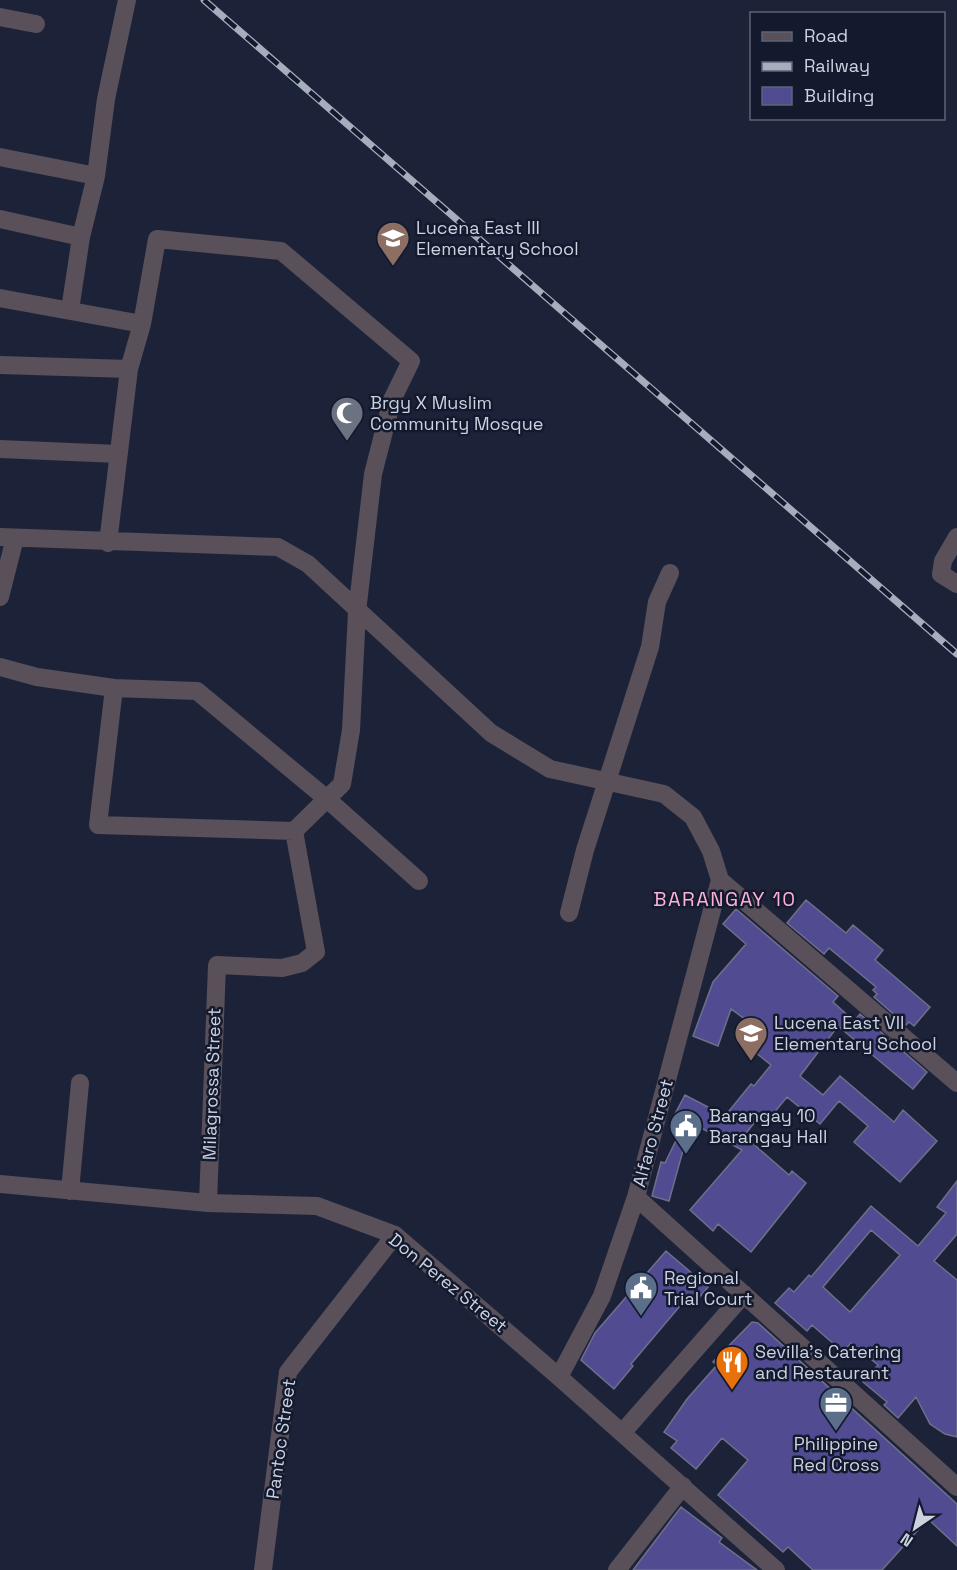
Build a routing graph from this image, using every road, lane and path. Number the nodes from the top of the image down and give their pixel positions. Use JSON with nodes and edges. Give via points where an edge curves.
{"nodes":[{"id":1,"x":127,"y":0,"type":"edge"},
{"id":2,"x":0,"y":16,"type":"edge"},
{"id":3,"x":36,"y":24,"type":"dead end"},
{"id":4,"x":0,"y":157,"type":"edge"},
{"id":5,"x":96,"y":176,"type":"junction"},
{"id":6,"x":0,"y":219,"type":"edge"},
{"id":7,"x":81,"y":237,"type":"junction"},
{"id":8,"x":0,"y":298,"type":"edge"},
{"id":9,"x":70,"y":310,"type":"junction"},
{"id":10,"x":142,"y":324,"type":"junction"},
{"id":11,"x":0,"y":365,"type":"edge"},
{"id":12,"x":129,"y":369,"type":"junction"},
{"id":13,"x":0,"y":449,"type":"edge"},
{"id":14,"x":118,"y":454,"type":"junction"},
{"id":15,"x":957,"y":537,"type":"edge"},
{"id":16,"x":8,"y":538,"type":"edge"},
{"id":17,"x":108,"y":543,"type":"junction"},
{"id":18,"x":670,"y":573,"type":"dead end"},
{"id":19,"x":957,"y":584,"type":"edge"},
{"id":20,"x":0,"y":597,"type":"edge"},
{"id":21,"x":357,"y":612,"type":"junction"},
{"id":22,"x":0,"y":667,"type":"edge"},
{"id":23,"x":114,"y":688,"type":"junction"},
{"id":24,"x":608,"y":781,"type":"junction"},
{"id":25,"x":327,"y":799,"type":"junction"},
{"id":26,"x":294,"y":831,"type":"junction"},
{"id":27,"x":720,"y":880,"type":"junction"},
{"id":28,"x":419,"y":881,"type":"dead end"},
{"id":29,"x":569,"y":914,"type":"dead end"},
{"id":30,"x":80,"y":1083,"type":"dead end"},
{"id":31,"x":957,"y":1083,"type":"edge"},
{"id":32,"x":0,"y":1184,"type":"edge"},
{"id":33,"x":70,"y":1191,"type":"junction"},
{"id":34,"x":636,"y":1197,"type":"junction"},
{"id":35,"x":208,"y":1203,"type":"junction"},
{"id":36,"x":395,"y":1235,"type":"junction"},
{"id":37,"x":744,"y":1294,"type":"junction"},
{"id":38,"x":559,"y":1377,"type":"junction"},
{"id":39,"x":621,"y":1433,"type":"junction"},
{"id":40,"x":683,"y":1486,"type":"junction"},
{"id":41,"x":957,"y":1487,"type":"edge"},
{"id":42,"x":264,"y":1570,"type":"edge"},
{"id":43,"x":617,"y":1570,"type":"edge"},
{"id":44,"x":776,"y":1570,"type":"edge"}],
"edges":[{"from":1,"to":5,"type":"street","via":[[106,99]]},
{"from":2,"to":3,"type":"street"},
{"from":4,"to":5,"type":"street"},
{"from":5,"to":7,"type":"street"},
{"from":6,"to":7,"type":"street"},
{"from":7,"to":9,"type":"street"},
{"from":8,"to":9,"type":"street"},
{"from":9,"to":10,"type":"street"},
{"from":10,"to":12,"type":"street"},
{"from":10,"to":21,"type":"street","via":[[157,239],[281,251],[411,361],[392,400],[373,474]]},
{"from":11,"to":12,"type":"street"},
{"from":12,"to":14,"type":"street"},
{"from":13,"to":14,"type":"street"},
{"from":14,"to":17,"type":"street"},
{"from":15,"to":19,"type":"street","via":[[941,574]]},
{"from":16,"to":17,"type":"street"},
{"from":16,"to":20,"type":"street"},
{"from":17,"to":21,"type":"street","via":[[278,547],[308,564]]},
{"from":18,"to":24,"type":"street","via":[[657,602],[650,647]]},
{"from":21,"to":24,"type":"street","via":[[491,733],[550,769]]},
{"from":21,"to":25,"type":"street","via":[[351,730],[342,784]]},
{"from":22,"to":23,"type":"street","via":[[37,677]]},
{"from":23,"to":25,"type":"street","via":[[197,691]]},
{"from":23,"to":26,"type":"street","via":[[98,825]]},
{"from":24,"to":27,"type":"street","via":[[664,794],[693,817],[711,851]]},
{"from":24,"to":29,"type":"street"},
{"from":25,"to":26,"type":"street"},
{"from":25,"to":28,"type":"street"},
{"from":26,"to":35,"type":"street","name":"Milagrossa Street","via":[[316,952],[302,963],[282,968],[216,965]]},
{"from":27,"to":31,"type":"street"},
{"from":27,"to":34,"type":"street","name":"Alfaro Street"},
{"from":30,"to":33,"type":"street"},
{"from":32,"to":33,"type":"street","name":"Don Perez Street"},
{"from":33,"to":35,"type":"street","name":"Don Perez Street"},
{"from":34,"to":37,"type":"street"},
{"from":34,"to":38,"type":"street","name":"Alfaro Street","via":[[602,1296]]},
{"from":35,"to":36,"type":"street","name":"Don Perez Street","via":[[317,1206]]},
{"from":36,"to":38,"type":"street","name":"Don Perez Street"},
{"from":36,"to":42,"type":"street","name":"Pantoc Street","via":[[288,1372]]},
{"from":37,"to":39,"type":"street"},
{"from":37,"to":41,"type":"street"},
{"from":38,"to":39,"type":"street","name":"Don Perez Street"},
{"from":39,"to":40,"type":"street","name":"Don Perez Street"},
{"from":40,"to":43,"type":"street"},
{"from":40,"to":44,"type":"street","name":"Don Perez Street"}]}
